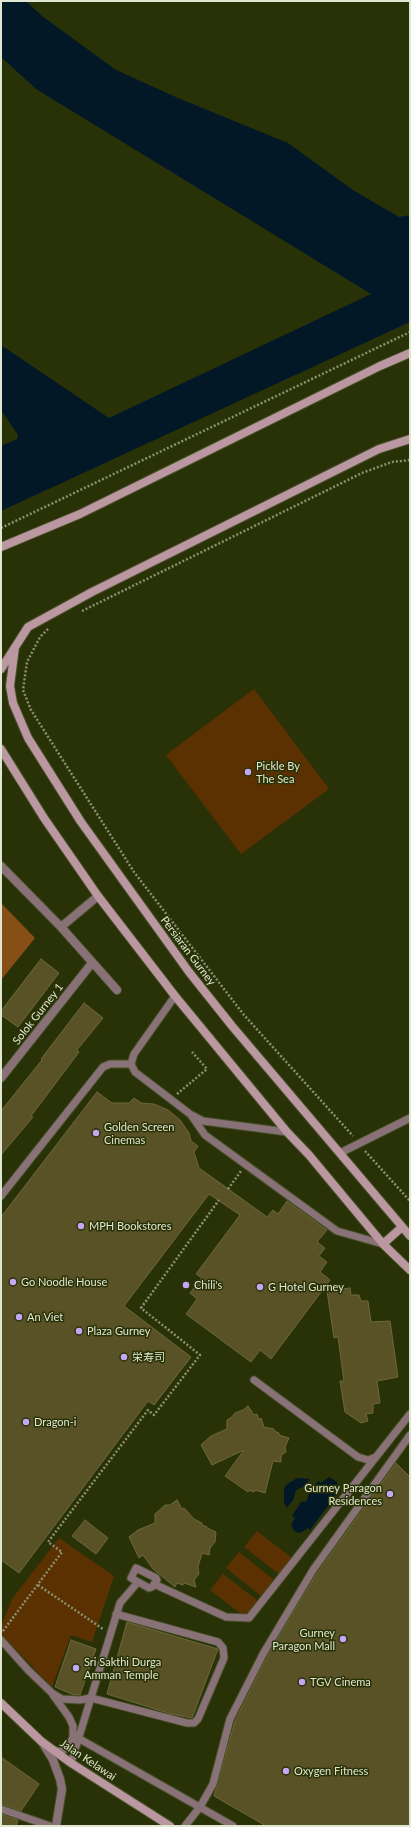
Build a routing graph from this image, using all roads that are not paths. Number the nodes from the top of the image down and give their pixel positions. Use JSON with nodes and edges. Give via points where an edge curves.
{"nodes":[{"id":1,"x":410,"y":355,"type":"edge"},
{"id":2,"x":410,"y":439,"type":"edge"},
{"id":3,"x":1,"y":547,"type":"edge"},
{"id":4,"x":15,"y":647,"type":"junction"},
{"id":5,"x":1,"y":670,"type":"edge"},
{"id":6,"x":1,"y":749,"type":"edge"},
{"id":7,"x":1,"y":866,"type":"edge"},
{"id":8,"x":98,"y":896,"type":"junction"},
{"id":9,"x":61,"y":928,"type":"junction"},
{"id":10,"x":92,"y":963,"type":"junction"},
{"id":11,"x":117,"y":990,"type":"dead end"},
{"id":12,"x":175,"y":996,"type":"junction"},
{"id":13,"x":131,"y":1064,"type":"junction"},
{"id":14,"x":1,"y":1078,"type":"edge"},
{"id":15,"x":190,"y":1114,"type":"junction"},
{"id":16,"x":410,"y":1118,"type":"edge"},
{"id":17,"x":287,"y":1132,"type":"junction"},
{"id":18,"x":340,"y":1153,"type":"junction"},
{"id":19,"x":1,"y":1196,"type":"edge"},
{"id":20,"x":402,"y":1227,"type":"junction"},
{"id":21,"x":410,"y":1236,"type":"edge"},
{"id":22,"x":383,"y":1244,"type":"junction"},
{"id":23,"x":410,"y":1270,"type":"edge"},
{"id":24,"x":254,"y":1380,"type":"dead end"},
{"id":25,"x":410,"y":1414,"type":"edge"},
{"id":26,"x":410,"y":1435,"type":"edge"},
{"id":27,"x":376,"y":1458,"type":"junction"},
{"id":28,"x":138,"y":1582,"type":"junction"},
{"id":29,"x":154,"y":1584,"type":"junction"},
{"id":30,"x":116,"y":1614,"type":"junction"},
{"id":31,"x":1,"y":1640,"type":"edge"},
{"id":32,"x":52,"y":1693,"type":"junction"},
{"id":33,"x":91,"y":1698,"type":"junction"},
{"id":34,"x":1,"y":1702,"type":"edge"},
{"id":35,"x":78,"y":1738,"type":"junction"},
{"id":36,"x":41,"y":1741,"type":"junction"},
{"id":37,"x":54,"y":1751,"type":"junction"},
{"id":38,"x":71,"y":1763,"type":"junction"},
{"id":39,"x":200,"y":1807,"type":"junction"},
{"id":40,"x":1,"y":1809,"type":"edge"},
{"id":41,"x":50,"y":1826,"type":"edge"},
{"id":42,"x":56,"y":1826,"type":"edge"},
{"id":43,"x":170,"y":1826,"type":"edge"},
{"id":44,"x":185,"y":1826,"type":"edge"},
{"id":45,"x":233,"y":1826,"type":"edge"}],
"edges":[{"from":1,"to":3,"type":"main road","via":[[380,366],[80,514]]},
{"from":2,"to":4,"type":"main road","via":[[379,449],[92,592],[28,627]]},
{"from":4,"to":5,"type":"main road"},
{"from":4,"to":18,"type":"main road","name":"Persiaran Gurney","via":[[10,686],[13,703],[28,738],[81,822],[189,972]]},
{"from":6,"to":8,"type":"main road","via":[[44,818]]},
{"from":7,"to":9,"type":"street"},
{"from":8,"to":9,"type":"street"},
{"from":8,"to":12,"type":"main road"},
{"from":9,"to":10,"type":"street"},
{"from":10,"to":11,"type":"street"},
{"from":10,"to":14,"type":"street","name":"Solok Gurney 1"},
{"from":12,"to":13,"type":"lane","via":[[134,1054]]},
{"from":12,"to":17,"type":"main road"},
{"from":13,"to":15,"type":"lane","via":[[135,1072]]},
{"from":13,"to":19,"type":"lane","via":[[110,1064],[103,1067]]},
{"from":15,"to":17,"type":"lane","via":[[203,1121]]},
{"from":15,"to":22,"type":"lane","via":[[203,1133],[337,1231]]},
{"from":16,"to":18,"type":"lane"},
{"from":17,"to":22,"type":"main road"},
{"from":18,"to":20,"type":"main road","name":"Persiaran Gurney"},
{"from":20,"to":21,"type":"main road","name":"Persiaran Gurney"},
{"from":20,"to":22,"type":"main road"},
{"from":22,"to":23,"type":"main road"},
{"from":24,"to":27,"type":"lane","via":[[358,1458]]},
{"from":25,"to":27,"type":"lane"},
{"from":26,"to":39,"type":"lane","via":[[313,1570],[263,1654],[230,1719],[212,1784]]},
{"from":27,"to":29,"type":"lane","via":[[249,1618],[226,1617]]},
{"from":28,"to":29,"type":"lane","via":[[149,1588]]},
{"from":28,"to":29,"type":"lane","via":[[131,1578],[136,1568],[156,1578]]},
{"from":28,"to":30,"type":"lane","via":[[122,1600]]},
{"from":30,"to":33,"type":"lane"},
{"from":30,"to":33,"type":"lane","via":[[218,1642],[223,1648],[224,1658],[194,1723]]},
{"from":31,"to":32,"type":"lane"},
{"from":32,"to":33,"type":"lane","via":[[62,1699]]},
{"from":32,"to":37,"type":"lane","via":[[69,1717],[73,1737],[68,1747],[62,1751]]},
{"from":33,"to":35,"type":"lane"},
{"from":34,"to":36,"type":"main road","name":"Jalan Kelawai"},
{"from":35,"to":38,"type":"lane"},
{"from":35,"to":39,"type":"lane"},
{"from":36,"to":37,"type":"main road","name":"Jalan Kelawai"},
{"from":36,"to":42,"type":"street","via":[[53,1760],[62,1789]]},
{"from":37,"to":38,"type":"main road","name":"Jalan Kelawai"},
{"from":38,"to":43,"type":"main road","name":"Jalan Kelawai"},
{"from":39,"to":44,"type":"lane"},
{"from":39,"to":45,"type":"lane"},
{"from":40,"to":41,"type":"lane"}]}
